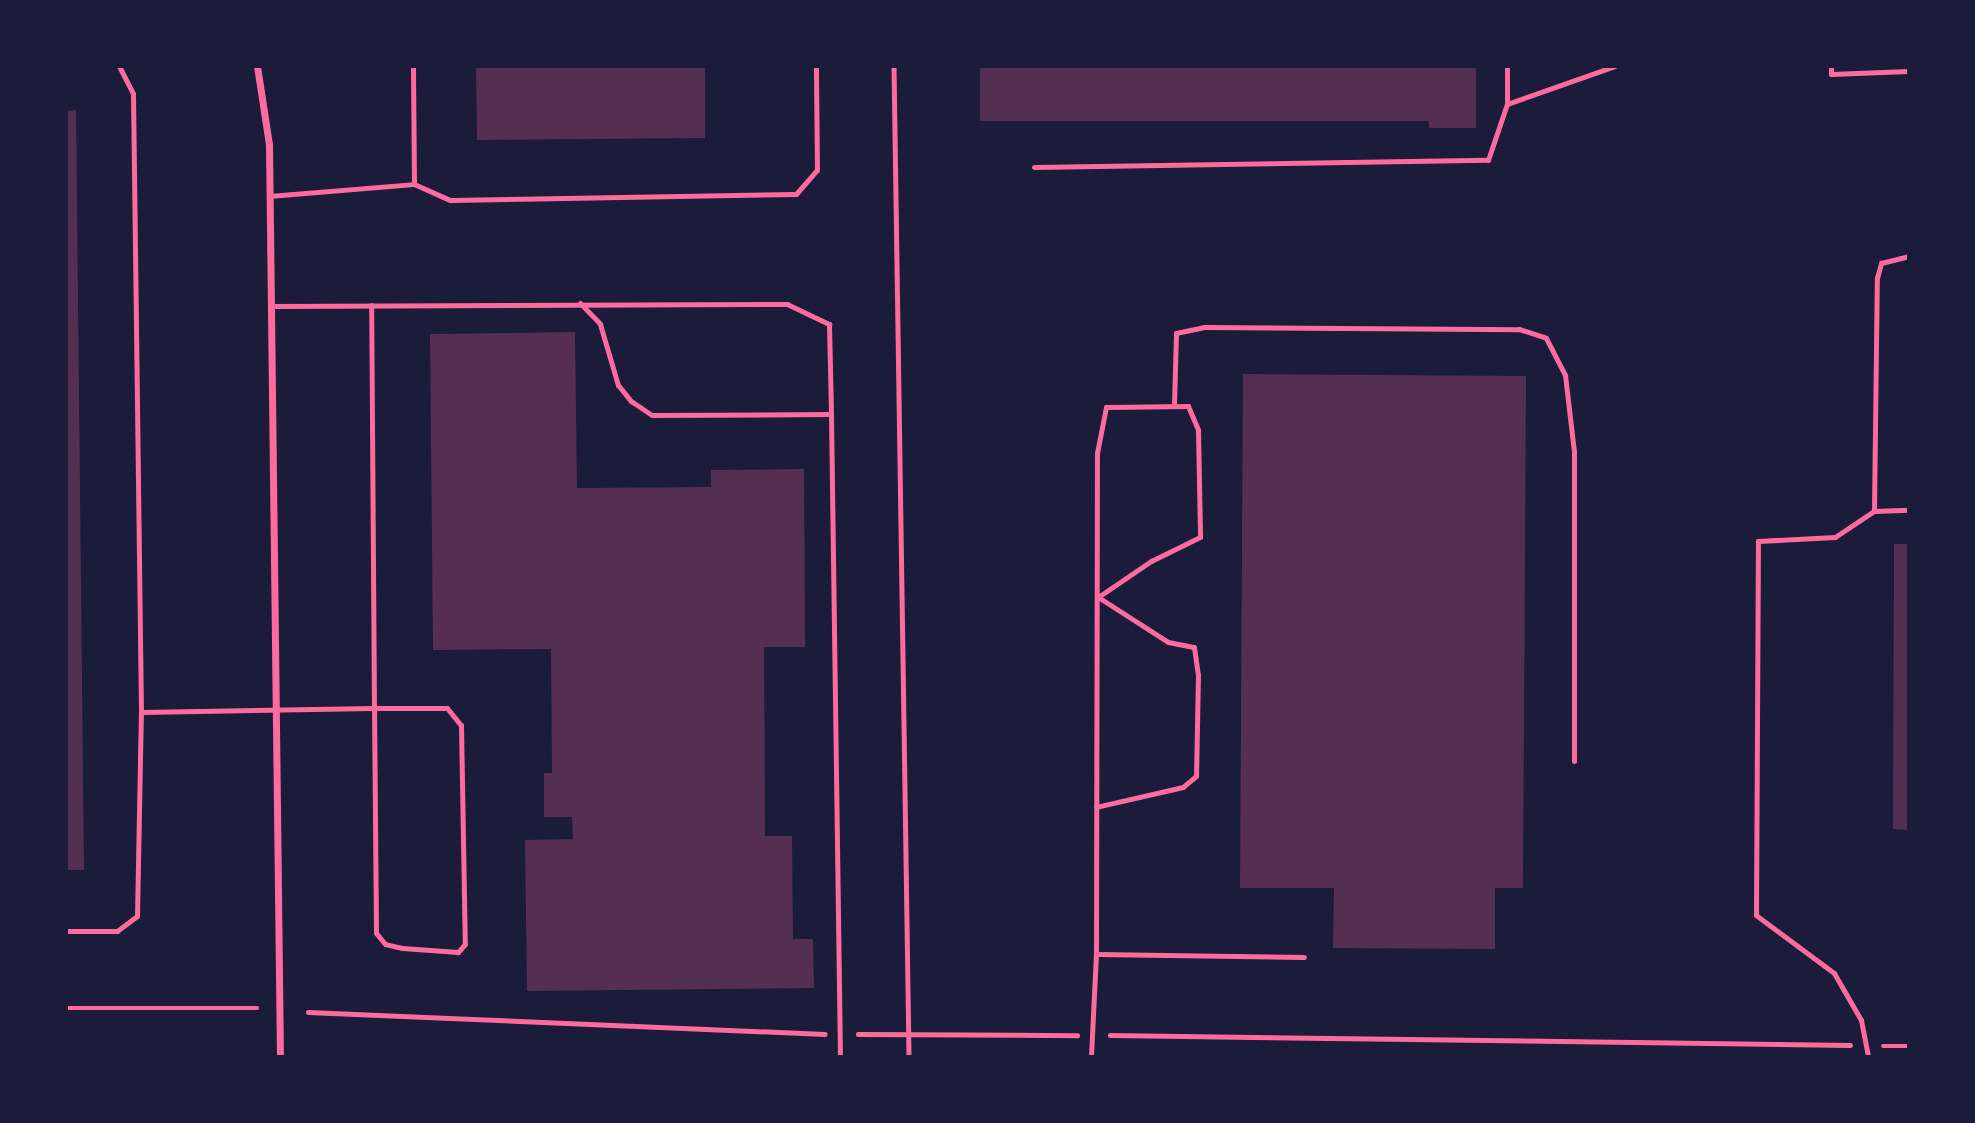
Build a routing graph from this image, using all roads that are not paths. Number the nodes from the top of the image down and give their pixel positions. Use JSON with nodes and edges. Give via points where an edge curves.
{"nodes":[{"id":1,"x":119,"y":66,"type":"edge"},
{"id":2,"x":257,"y":66,"type":"edge"},
{"id":3,"x":413,"y":66,"type":"edge"},
{"id":4,"x":816,"y":66,"type":"edge"},
{"id":5,"x":1507,"y":66,"type":"edge"},
{"id":6,"x":1615,"y":66,"type":"edge"},
{"id":7,"x":1831,"y":66,"type":"edge"},
{"id":8,"x":1909,"y":71,"type":"edge"},
{"id":9,"x":1507,"y":104,"type":"junction"},
{"id":10,"x":1034,"y":167,"type":"dead end"},
{"id":11,"x":414,"y":184,"type":"junction"},
{"id":12,"x":269,"y":196,"type":"junction"},
{"id":13,"x":1909,"y":256,"type":"edge"},
{"id":14,"x":580,"y":303,"type":"junction"},
{"id":15,"x":371,"y":305,"type":"junction"},
{"id":16,"x":271,"y":306,"type":"junction"},
{"id":17,"x":1174,"y":405,"type":"junction"},
{"id":18,"x":831,"y":414,"type":"junction"},
{"id":19,"x":1909,"y":510,"type":"edge"},
{"id":20,"x":1874,"y":511,"type":"junction"},
{"id":21,"x":1098,"y":597,"type":"junction"},
{"id":22,"x":374,"y":709,"type":"junction"},
{"id":23,"x":276,"y":711,"type":"junction"},
{"id":24,"x":141,"y":712,"type":"junction"},
{"id":25,"x":1574,"y":761,"type":"dead end"},
{"id":26,"x":1096,"y":807,"type":"junction"},
{"id":27,"x":66,"y":931,"type":"edge"},
{"id":28,"x":1096,"y":954,"type":"junction"},
{"id":29,"x":1304,"y":957,"type":"dead end"},
{"id":30,"x":280,"y":1056,"type":"edge"},
{"id":31,"x":840,"y":1056,"type":"edge"},
{"id":32,"x":1091,"y":1056,"type":"edge"},
{"id":33,"x":1868,"y":1056,"type":"edge"}],
"edges":[{"from":1,"to":24,"type":"lane","via":[[133,94]]},
{"from":2,"to":12,"type":"street","via":[[269,144]]},
{"from":3,"to":11,"type":"lane"},
{"from":4,"to":11,"type":"lane","via":[[817,170],[796,194],[450,200]]},
{"from":5,"to":9,"type":"lane"},
{"from":6,"to":9,"type":"lane"},
{"from":7,"to":8,"type":"lane","via":[[1831,74]]},
{"from":9,"to":10,"type":"lane","via":[[1488,160]]},
{"from":11,"to":12,"type":"lane"},
{"from":12,"to":16,"type":"street"},
{"from":13,"to":20,"type":"lane","via":[[1881,262],[1877,278]]},
{"from":14,"to":15,"type":"lane"},
{"from":14,"to":18,"type":"lane","via":[[600,324],[618,385],[652,415]]},
{"from":14,"to":18,"type":"lane","via":[[769,303],[809,312],[829,324]]},
{"from":15,"to":16,"type":"lane"},
{"from":15,"to":22,"type":"lane"},
{"from":16,"to":23,"type":"street"},
{"from":17,"to":21,"type":"lane","via":[[1106,407],[1097,453]]},
{"from":17,"to":21,"type":"lane","via":[[1188,406],[1198,430],[1200,537],[1150,561]]},
{"from":17,"to":25,"type":"lane","via":[[1176,333],[1204,327],[1519,329],[1546,338],[1565,375],[1574,452]]},
{"from":18,"to":31,"type":"lane"},
{"from":19,"to":20,"type":"lane"},
{"from":20,"to":33,"type":"lane","via":[[1835,537],[1758,541],[1756,915],[1834,973],[1861,1020]]},
{"from":21,"to":26,"type":"lane"},
{"from":21,"to":26,"type":"lane","via":[[1168,642],[1194,647],[1198,674],[1196,776],[1184,787]]},
{"from":22,"to":22,"type":"lane","via":[[376,933],[385,944],[402,948],[458,952],[465,944],[461,725],[447,709]]},
{"from":22,"to":23,"type":"lane"},
{"from":23,"to":24,"type":"lane"},
{"from":23,"to":30,"type":"street"},
{"from":24,"to":27,"type":"lane","via":[[137,916],[117,931]]},
{"from":26,"to":28,"type":"lane"},
{"from":28,"to":29,"type":"lane"},
{"from":28,"to":32,"type":"lane"}]}
